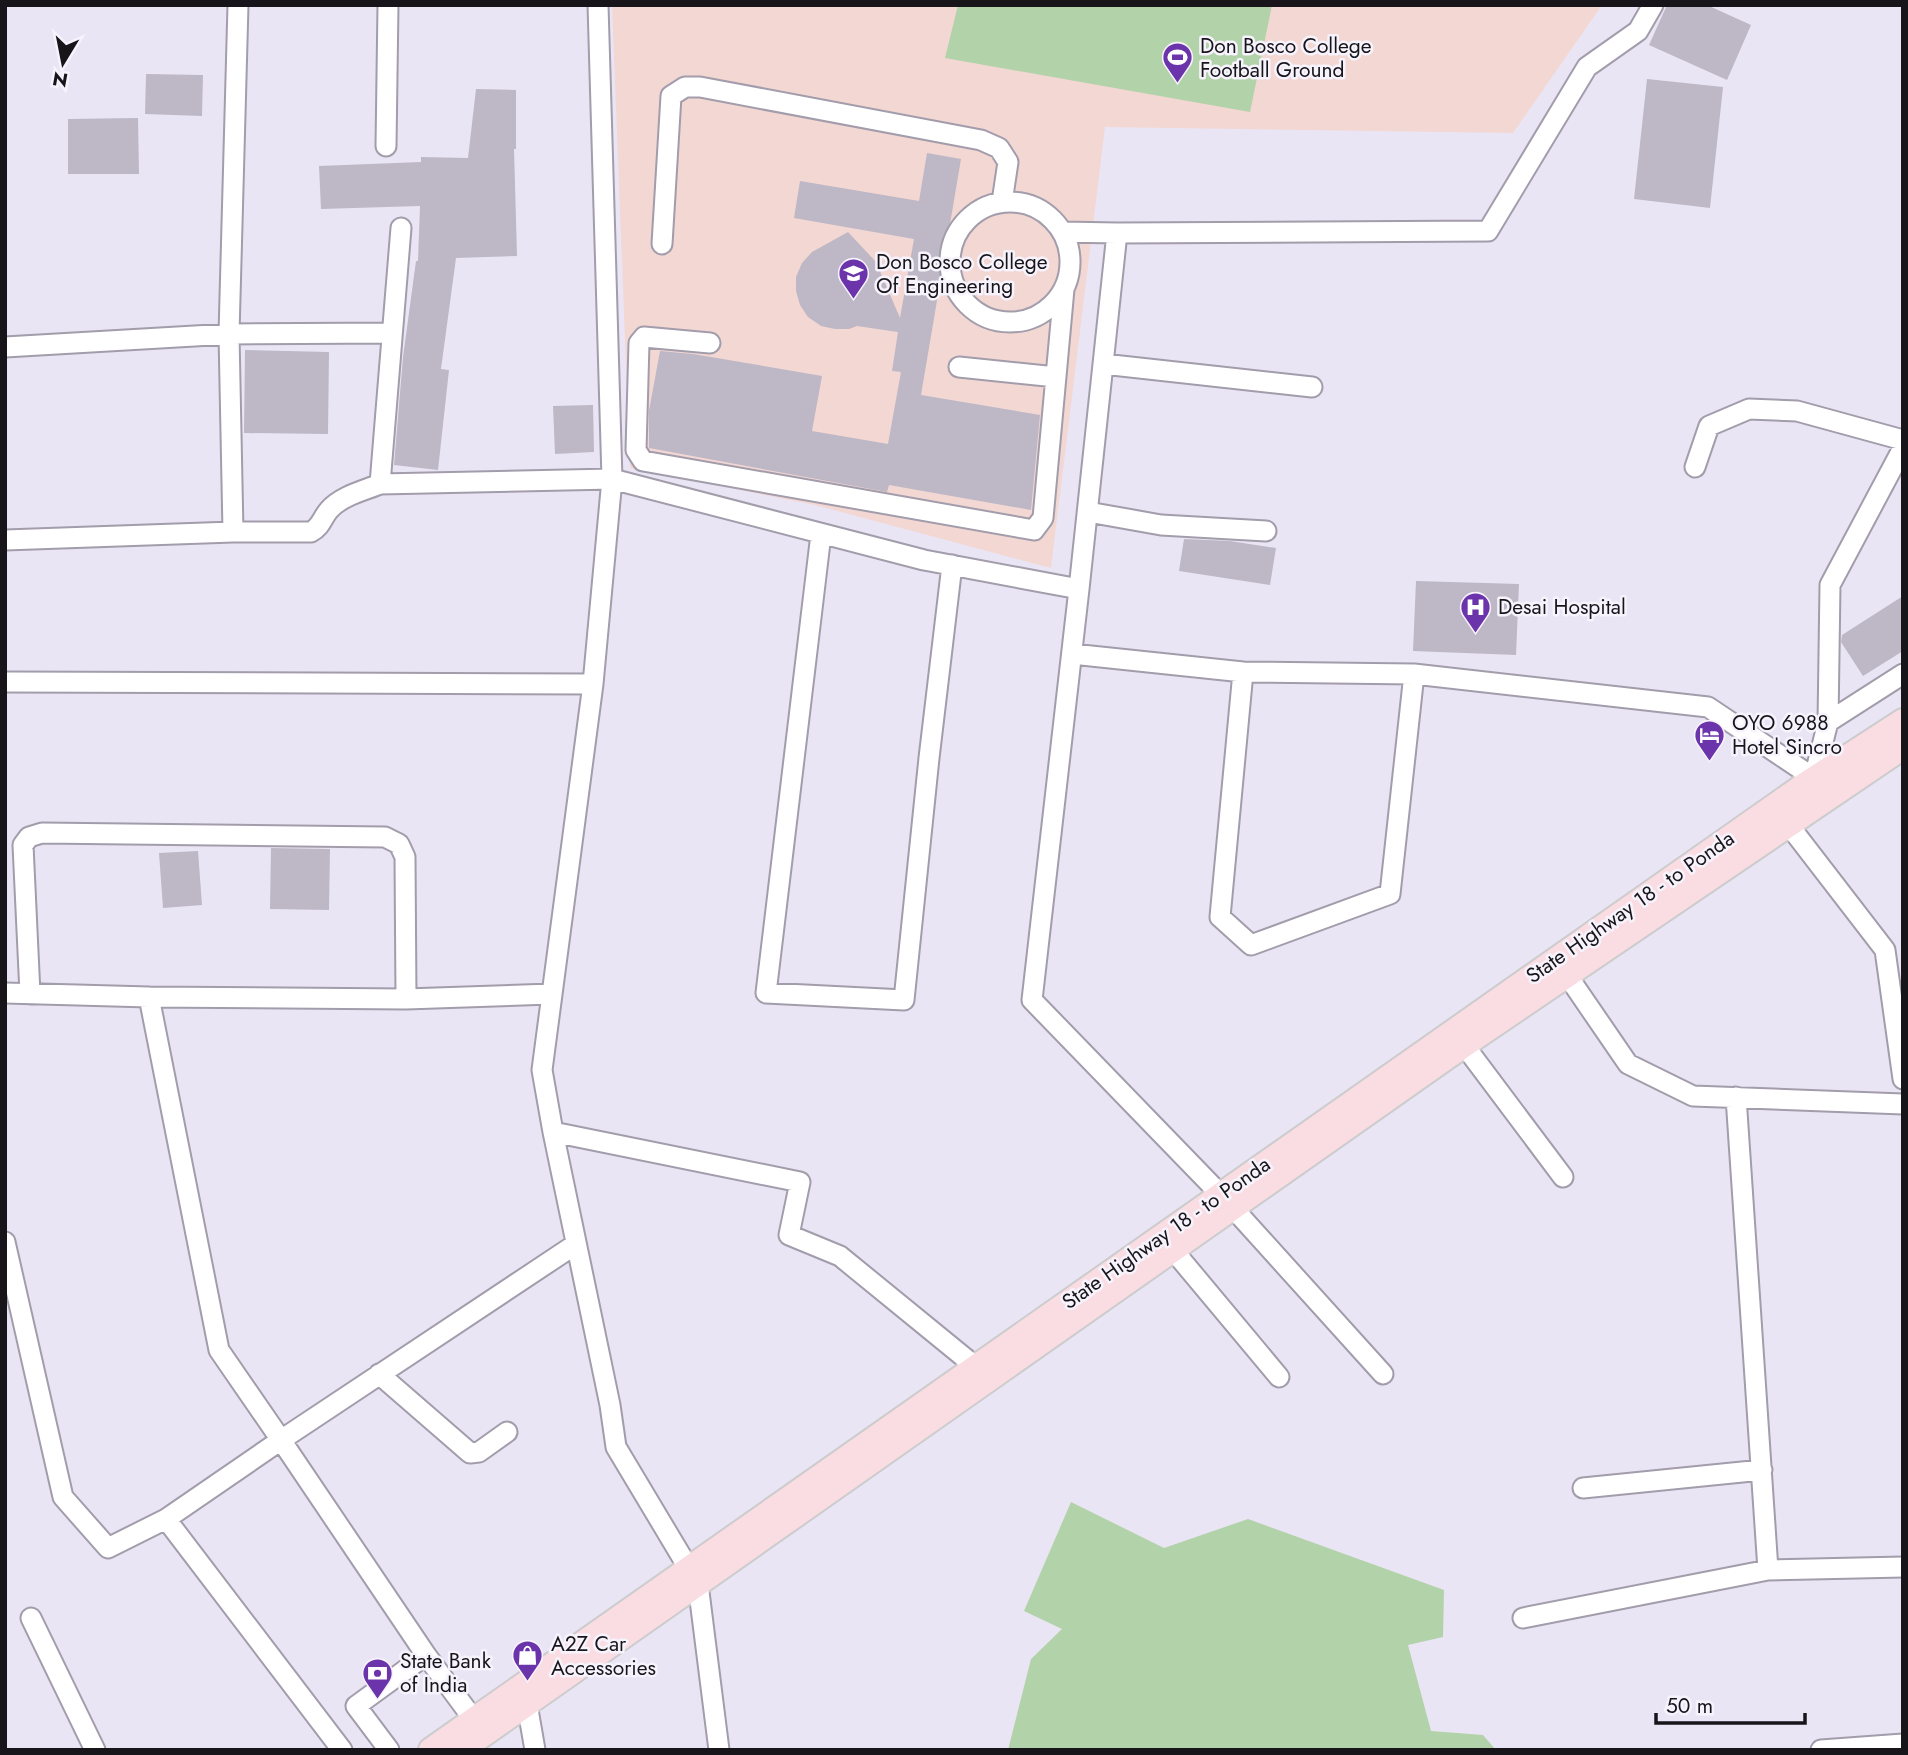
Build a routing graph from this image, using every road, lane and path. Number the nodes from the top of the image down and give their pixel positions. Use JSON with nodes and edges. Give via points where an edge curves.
{"nodes":[{"id":1,"x":238,"y":5,"type":"edge"},
{"id":2,"x":388,"y":5,"type":"edge"},
{"id":3,"x":598,"y":5,"type":"edge"},
{"id":4,"x":1653,"y":5,"type":"edge"},
{"id":5,"x":386,"y":146,"type":"dead end"},
{"id":6,"x":1002,"y":202,"type":"junction"},
{"id":7,"x":401,"y":228,"type":"dead end"},
{"id":8,"x":1062,"y":232,"type":"junction"},
{"id":9,"x":1117,"y":233,"type":"junction"},
{"id":10,"x":662,"y":244,"type":"dead end"},
{"id":11,"x":1064,"y":289,"type":"junction"},
{"id":12,"x":391,"y":333,"type":"junction"},
{"id":13,"x":229,"y":334,"type":"junction"},
{"id":14,"x":709,"y":343,"type":"dead end"},
{"id":15,"x":5,"y":347,"type":"edge"},
{"id":16,"x":1103,"y":364,"type":"junction"},
{"id":17,"x":959,"y":367,"type":"dead end"},
{"id":18,"x":1056,"y":377,"type":"junction"},
{"id":19,"x":1312,"y":387,"type":"dead end"},
{"id":20,"x":1903,"y":439,"type":"edge"},
{"id":21,"x":1903,"y":448,"type":"edge"},
{"id":22,"x":1695,"y":467,"type":"dead end"},
{"id":23,"x":612,"y":479,"type":"junction"},
{"id":24,"x":380,"y":484,"type":"junction"},
{"id":25,"x":1088,"y":512,"type":"junction"},
{"id":26,"x":1266,"y":531,"type":"dead end"},
{"id":27,"x":233,"y":532,"type":"junction"},
{"id":28,"x":821,"y":534,"type":"junction"},
{"id":29,"x":5,"y":540,"type":"edge"},
{"id":30,"x":952,"y":565,"type":"junction"},
{"id":31,"x":1079,"y":589,"type":"junction"},
{"id":32,"x":1072,"y":654,"type":"junction"},
{"id":33,"x":1243,"y":672,"type":"junction"},
{"id":34,"x":1414,"y":674,"type":"junction"},
{"id":35,"x":1903,"y":674,"type":"edge"},
{"id":36,"x":5,"y":682,"type":"edge"},
{"id":37,"x":593,"y":684,"type":"junction"},
{"id":38,"x":1903,"y":721,"type":"edge"},
{"id":39,"x":1828,"y":722,"type":"junction"},
{"id":40,"x":1903,"y":747,"type":"edge"},
{"id":41,"x":1821,"y":787,"type":"junction"},
{"id":42,"x":1781,"y":815,"type":"junction"},
{"id":43,"x":1567,"y":975,"type":"junction"},
{"id":44,"x":5,"y":993,"type":"edge"},
{"id":45,"x":30,"y":994,"type":"junction"},
{"id":46,"x":552,"y":994,"type":"junction"},
{"id":47,"x":149,"y":997,"type":"junction"},
{"id":48,"x":406,"y":999,"type":"junction"},
{"id":49,"x":1464,"y":1045,"type":"junction"},
{"id":50,"x":1903,"y":1079,"type":"edge"},
{"id":51,"x":1736,"y":1097,"type":"junction"},
{"id":52,"x":1903,"y":1104,"type":"edge"},
{"id":53,"x":553,"y":1132,"type":"junction"},
{"id":54,"x":1563,"y":1177,"type":"dead end"},
{"id":55,"x":1227,"y":1201,"type":"junction"},
{"id":56,"x":5,"y":1242,"type":"edge"},
{"id":57,"x":576,"y":1244,"type":"junction"},
{"id":58,"x":1173,"y":1250,"type":"junction"},
{"id":59,"x":976,"y":1367,"type":"junction"},
{"id":60,"x":379,"y":1374,"type":"junction"},
{"id":61,"x":1383,"y":1374,"type":"dead end"},
{"id":62,"x":1279,"y":1377,"type":"dead end"},
{"id":63,"x":507,"y":1432,"type":"dead end"},
{"id":64,"x":281,"y":1440,"type":"junction"},
{"id":65,"x":1762,"y":1470,"type":"junction"},
{"id":66,"x":1583,"y":1488,"type":"dead end"},
{"id":67,"x":166,"y":1519,"type":"junction"},
{"id":68,"x":1903,"y":1567,"type":"edge"},
{"id":69,"x":1768,"y":1570,"type":"junction"},
{"id":70,"x":693,"y":1577,"type":"junction"},
{"id":71,"x":31,"y":1618,"type":"dead end"},
{"id":72,"x":1522,"y":1618,"type":"dead end"},
{"id":73,"x":426,"y":1655,"type":"junction"},
{"id":74,"x":527,"y":1704,"type":"junction"},
{"id":75,"x":474,"y":1720,"type":"junction"},
{"id":76,"x":1903,"y":1744,"type":"edge"},
{"id":77,"x":96,"y":1750,"type":"edge"},
{"id":78,"x":341,"y":1750,"type":"edge"},
{"id":79,"x":389,"y":1750,"type":"edge"},
{"id":80,"x":431,"y":1750,"type":"edge"},
{"id":81,"x":461,"y":1750,"type":"edge"},
{"id":82,"x":535,"y":1750,"type":"edge"},
{"id":83,"x":719,"y":1750,"type":"edge"},
{"id":84,"x":1821,"y":1750,"type":"edge"}],
"edges":[{"from":1,"to":13,"type":"street"},
{"from":2,"to":5,"type":"street"},
{"from":3,"to":23,"type":"street"},
{"from":4,"to":9,"type":"street","via":[[1638,31],[1587,67],[1488,231]]},
{"from":6,"to":8,"type":"street","via":[[1033,206],[1050,216]]},
{"from":6,"to":10,"type":"street","via":[[1008,163],[999,148],[981,140],[701,87],[685,88],[671,96]]},
{"from":6,"to":11,"type":"street","via":[[975,212],[960,226],[951,244],[948,263],[962,300],[978,314],[1017,322],[1052,306]]},
{"from":7,"to":12,"type":"street"},
{"from":8,"to":9,"type":"street"},
{"from":8,"to":11,"type":"street","via":[[1070,250]]},
{"from":9,"to":16,"type":"street"},
{"from":11,"to":18,"type":"street"},
{"from":12,"to":13,"type":"street"},
{"from":12,"to":24,"type":"street"},
{"from":13,"to":15,"type":"street"},
{"from":13,"to":27,"type":"street"},
{"from":14,"to":18,"type":"street","via":[[644,337],[639,343],[636,450],[643,461],[1034,530],[1043,518]]},
{"from":16,"to":19,"type":"street"},
{"from":16,"to":25,"type":"street"},
{"from":17,"to":18,"type":"street"},
{"from":20,"to":22,"type":"street","via":[[1797,411],[1749,409],[1709,426]]},
{"from":21,"to":39,"type":"street","via":[[1830,585]]},
{"from":23,"to":24,"type":"street"},
{"from":23,"to":28,"type":"street"},
{"from":23,"to":37,"type":"street"},
{"from":24,"to":27,"type":"street","via":[[344,499],[311,532]]},
{"from":25,"to":26,"type":"street","via":[[1161,526]]},
{"from":25,"to":31,"type":"street"},
{"from":27,"to":29,"type":"street"},
{"from":28,"to":30,"type":"street"},
{"from":28,"to":30,"type":"street","via":[[766,993],[904,1000]]},
{"from":30,"to":31,"type":"street"},
{"from":31,"to":32,"type":"street"},
{"from":32,"to":33,"type":"street"},
{"from":32,"to":55,"type":"street","via":[[1032,1000]]},
{"from":33,"to":34,"type":"street"},
{"from":33,"to":34,"type":"street","via":[[1220,917],[1251,945],[1390,894]]},
{"from":34,"to":41,"type":"street","via":[[1708,707]]},
{"from":35,"to":39,"type":"street"},
{"from":36,"to":37,"type":"street"},
{"from":37,"to":46,"type":"street"},
{"from":38,"to":41,"type":"main road","name":"State Highway 18 - to Ponda"},
{"from":39,"to":41,"type":"street"},
{"from":40,"to":41,"type":"main road","name":"State Highway 18 - to Ponda"},
{"from":41,"to":42,"type":"main road","name":"State Highway 18 - to Ponda"},
{"from":42,"to":43,"type":"main road","name":"State Highway 18 - to Ponda"},
{"from":42,"to":50,"type":"street","via":[[1885,950]]},
{"from":42,"to":55,"type":"main road","name":"State Highway 18 - to Ponda"},
{"from":43,"to":49,"type":"main road","name":"State Highway 18 - to Ponda"},
{"from":43,"to":51,"type":"street","via":[[1628,1064],[1693,1096]]},
{"from":44,"to":45,"type":"street"},
{"from":45,"to":47,"type":"street"},
{"from":45,"to":48,"type":"street","via":[[23,845],[29,837],[42,833],[384,837],[400,844],[405,857]]},
{"from":46,"to":48,"type":"street"},
{"from":46,"to":53,"type":"street","via":[[542,1070]]},
{"from":47,"to":48,"type":"street"},
{"from":47,"to":64,"type":"street","via":[[219,1350]]},
{"from":49,"to":54,"type":"street"},
{"from":49,"to":55,"type":"main road","name":"State Highway 18 - to Ponda"},
{"from":51,"to":52,"type":"street"},
{"from":51,"to":65,"type":"street"},
{"from":53,"to":57,"type":"street"},
{"from":53,"to":59,"type":"street","via":[[800,1182],[789,1235],[840,1256]]},
{"from":55,"to":58,"type":"main road","name":"State Highway 18 - to Ponda"},
{"from":55,"to":59,"type":"main road","name":"State Highway 18 - to Ponda"},
{"from":55,"to":61,"type":"street"},
{"from":56,"to":67,"type":"street","via":[[63,1497],[108,1548]]},
{"from":57,"to":60,"type":"street"},
{"from":57,"to":70,"type":"street","via":[[616,1447]]},
{"from":58,"to":62,"type":"street"},
{"from":58,"to":70,"type":"main road","name":"State Highway 18 - to Ponda"},
{"from":59,"to":70,"type":"main road","name":"State Highway 18 - to Ponda"},
{"from":60,"to":63,"type":"street","via":[[470,1453],[479,1452]]},
{"from":60,"to":64,"type":"street"},
{"from":64,"to":67,"type":"street"},
{"from":64,"to":73,"type":"street"},
{"from":65,"to":66,"type":"street"},
{"from":65,"to":69,"type":"street"},
{"from":67,"to":78,"type":"street"},
{"from":68,"to":69,"type":"street"},
{"from":69,"to":72,"type":"street"},
{"from":70,"to":74,"type":"main road","name":"State Highway 18 - to Ponda"},
{"from":70,"to":75,"type":"main road","name":"State Highway 18 - to Ponda"},
{"from":70,"to":83,"type":"street"},
{"from":71,"to":77,"type":"street"},
{"from":73,"to":75,"type":"street"},
{"from":73,"to":79,"type":"street","via":[[356,1706]]},
{"from":74,"to":81,"type":"main road","name":"State Highway 18 - to Ponda"},
{"from":74,"to":82,"type":"street"},
{"from":75,"to":80,"type":"main road","name":"State Highway 18 - to Ponda"},
{"from":76,"to":84,"type":"street"}]}
